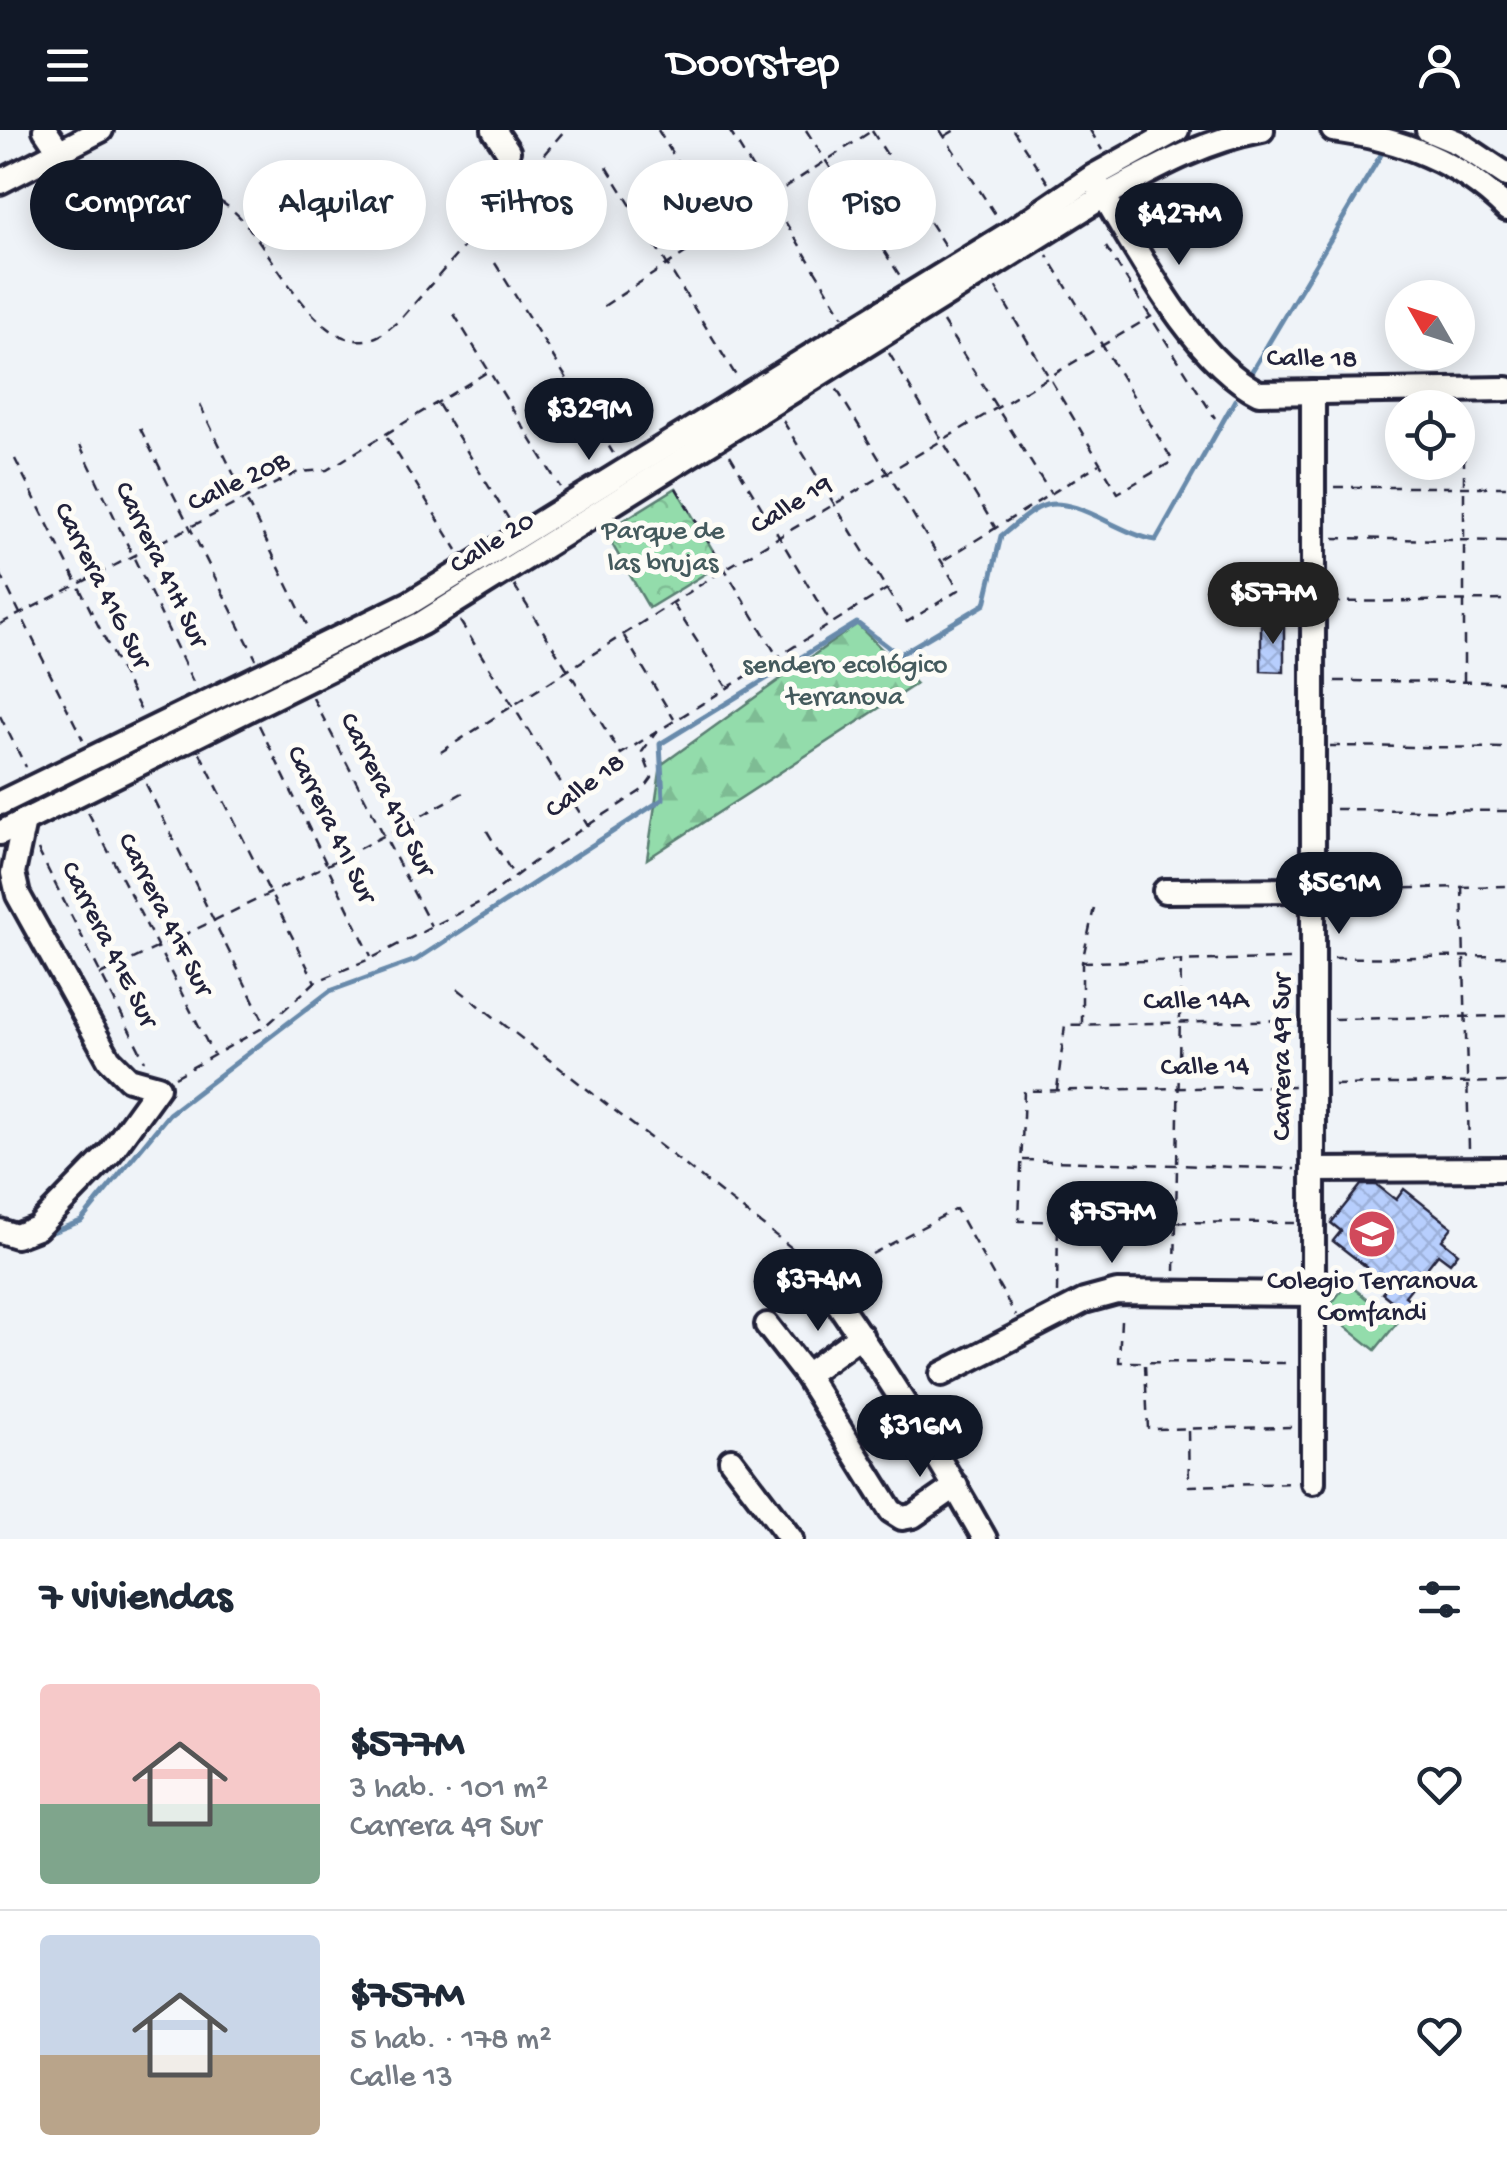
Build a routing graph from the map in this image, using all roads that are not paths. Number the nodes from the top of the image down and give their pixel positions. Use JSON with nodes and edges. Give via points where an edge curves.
{"nodes":[{"id":1,"x":45,"y":130,"type":"edge"},
{"id":2,"x":101,"y":130,"type":"edge"},
{"id":3,"x":494,"y":130,"type":"edge"},
{"id":4,"x":1177,"y":130,"type":"edge"},
{"id":5,"x":1262,"y":130,"type":"edge"},
{"id":6,"x":1333,"y":130,"type":"edge"},
{"id":7,"x":1428,"y":130,"type":"edge"},
{"id":8,"x":508,"y":150,"type":"dead end"},
{"id":9,"x":1455,"y":153,"type":"junction"},
{"id":10,"x":59,"y":160,"type":"edge"},
{"id":11,"x":63,"y":160,"type":"edge"},
{"id":12,"x":30,"y":168,"type":"edge"},
{"id":13,"x":3,"y":174,"type":"edge"},
{"id":14,"x":1507,"y":176,"type":"edge"},
{"id":15,"x":1103,"y":179,"type":"junction"},
{"id":16,"x":1507,"y":209,"type":"edge"},
{"id":17,"x":921,"y":298,"type":"junction"},
{"id":18,"x":1507,"y":389,"type":"edge"},
{"id":19,"x":1313,"y":392,"type":"junction"},
{"id":20,"x":0,"y":803,"type":"edge"},
{"id":21,"x":24,"y":822,"type":"junction"},
{"id":22,"x":0,"y":833,"type":"edge"},
{"id":23,"x":1312,"y":890,"type":"junction"},
{"id":24,"x":1165,"y":891,"type":"dead end"},
{"id":25,"x":1507,"y":1169,"type":"edge"},
{"id":26,"x":1313,"y":1170,"type":"junction"},
{"id":27,"x":0,"y":1231,"type":"edge"},
{"id":28,"x":810,"y":1263,"type":"road end"},
{"id":29,"x":1313,"y":1294,"type":"junction"},
{"id":30,"x":767,"y":1324,"type":"dead end"},
{"id":31,"x":861,"y":1335,"type":"junction"},
{"id":32,"x":942,"y":1374,"type":"dead end"},
{"id":33,"x":806,"y":1375,"type":"junction"},
{"id":34,"x":732,"y":1460,"type":"dead end"},
{"id":35,"x":1313,"y":1482,"type":"road end"},
{"id":36,"x":956,"y":1486,"type":"junction"},
{"id":37,"x":792,"y":1539,"type":"edge"},
{"id":38,"x":985,"y":1539,"type":"edge"}],
"edges":[{"from":1,"to":10,"type":"street"},
{"from":2,"to":11,"type":"street"},
{"from":3,"to":8,"type":"street"},
{"from":4,"to":15,"type":"street","name":"Calle 20"},
{"from":5,"to":15,"type":"street","name":"Calle 20"},
{"from":6,"to":9,"type":"street"},
{"from":7,"to":9,"type":"street"},
{"from":9,"to":14,"type":"street"},
{"from":9,"to":16,"type":"street"},
{"from":12,"to":13,"type":"street"},
{"from":15,"to":17,"type":"street","name":"Calle 20","via":[[957,264]]},
{"from":15,"to":17,"type":"street","name":"Calle 20","via":[[1036,238]]},
{"from":15,"to":19,"type":"street","name":"Calle 18","via":[[1171,304],[1238,382],[1259,393]]},
{"from":17,"to":20,"type":"street","name":"Calle 20","via":[[852,330],[410,603]]},
{"from":17,"to":21,"type":"street","name":"Calle 20","via":[[878,336],[450,606]]},
{"from":18,"to":19,"type":"street","name":"Calle 18"},
{"from":19,"to":23,"type":"street","name":"Carrera 49 Sur"},
{"from":21,"to":22,"type":"street","name":"Calle 20"},
{"from":21,"to":27,"type":"street","via":[[14,874],[18,895],[109,1059],[130,1079],[158,1087],[111,1152],[37,1228],[16,1236]]},
{"from":23,"to":24,"type":"street"},
{"from":23,"to":26,"type":"street","name":"Carrera 49 Sur"},
{"from":25,"to":26,"type":"street"},
{"from":26,"to":29,"type":"street","name":"Carrera 49 Sur"},
{"from":28,"to":31,"type":"street"},
{"from":29,"to":32,"type":"street","via":[[1117,1292],[1084,1301]]},
{"from":29,"to":35,"type":"street","name":"Carrera 49 Sur"},
{"from":30,"to":33,"type":"street"},
{"from":31,"to":33,"type":"street"},
{"from":31,"to":36,"type":"street"},
{"from":33,"to":36,"type":"street","via":[[891,1510],[913,1516]]},
{"from":34,"to":37,"type":"street"},
{"from":36,"to":38,"type":"street"}]}
